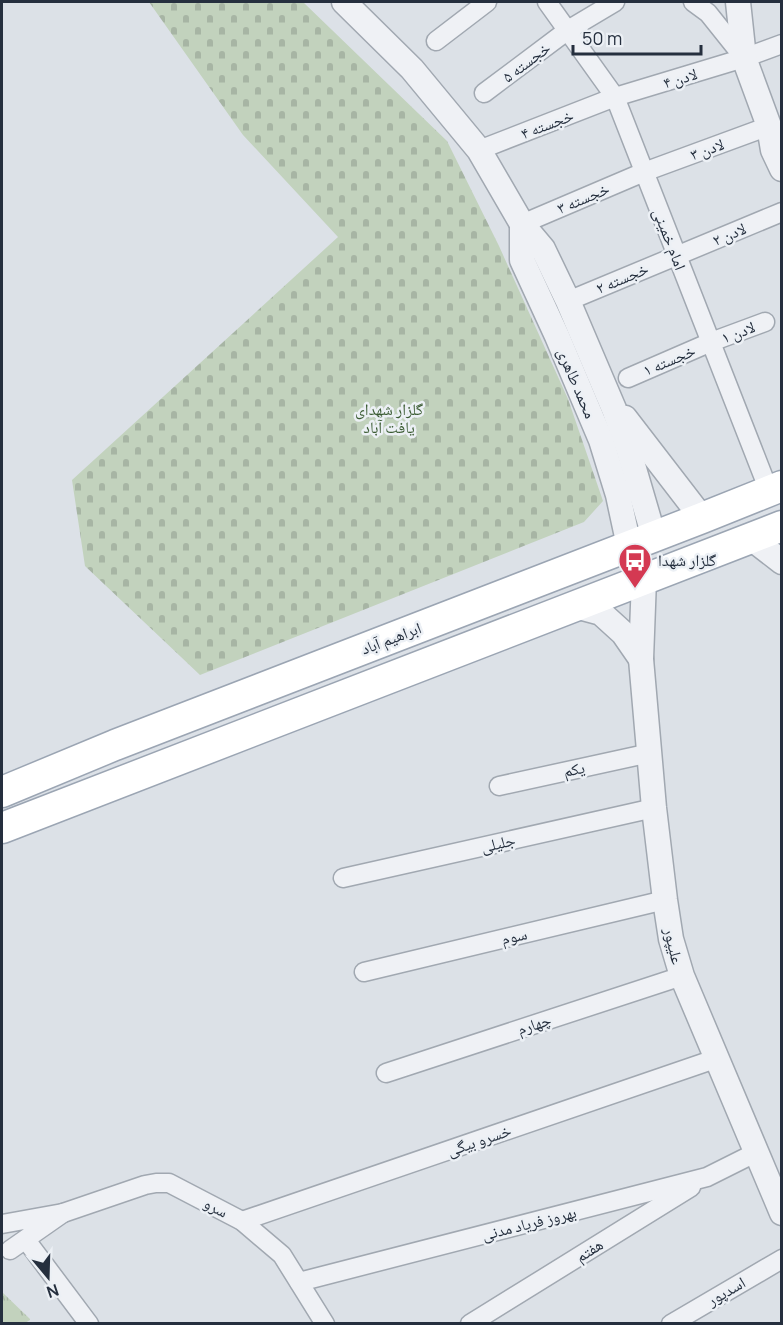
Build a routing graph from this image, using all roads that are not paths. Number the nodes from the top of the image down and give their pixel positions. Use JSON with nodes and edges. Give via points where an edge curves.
{"nodes":[{"id":1,"x":344,"y":2,"type":"edge"},
{"id":2,"x":487,"y":2,"type":"edge"},
{"id":3,"x":547,"y":2,"type":"edge"},
{"id":4,"x":615,"y":2,"type":"edge"},
{"id":5,"x":693,"y":2,"type":"edge"},
{"id":6,"x":738,"y":2,"type":"edge"},
{"id":7,"x":568,"y":30,"type":"junction"},
{"id":8,"x":436,"y":41,"type":"dead end"},
{"id":9,"x":782,"y":44,"type":"edge"},
{"id":10,"x":744,"y":58,"type":"junction"},
{"id":11,"x":484,"y":93,"type":"dead end"},
{"id":12,"x":615,"y":97,"type":"junction"},
{"id":13,"x":769,"y":126,"type":"junction"},
{"id":14,"x":479,"y":150,"type":"junction"},
{"id":15,"x":779,"y":156,"type":"edge"},
{"id":16,"x":644,"y":172,"type":"junction"},
{"id":17,"x":782,"y":212,"type":"edge"},
{"id":18,"x":522,"y":224,"type":"junction"},
{"id":19,"x":677,"y":255,"type":"junction"},
{"id":20,"x":568,"y":301,"type":"junction"},
{"id":21,"x":765,"y":322,"type":"dead end"},
{"id":22,"x":711,"y":342,"type":"junction"},
{"id":23,"x":628,"y":378,"type":"dead end"},
{"id":24,"x":608,"y":397,"type":"junction"},
{"id":25,"x":775,"y":488,"type":"edge"},
{"id":26,"x":702,"y":518,"type":"junction"},
{"id":27,"x":782,"y":525,"type":"edge"},
{"id":28,"x":751,"y":538,"type":"junction"},
{"id":29,"x":642,"y":542,"type":"junction"},
{"id":30,"x":782,"y":562,"type":"edge"},
{"id":31,"x":644,"y":579,"type":"junction"},
{"id":32,"x":575,"y":606,"type":"junction"},
{"id":33,"x":641,"y":659,"type":"junction"},
{"id":34,"x":247,"y":694,"type":"junction"},
{"id":35,"x":261,"y":728,"type":"junction"},
{"id":36,"x":650,"y":753,"type":"junction"},
{"id":37,"x":499,"y":786,"type":"dead end"},
{"id":38,"x":2,"y":792,"type":"edge"},
{"id":39,"x":654,"y":808,"type":"junction"},
{"id":40,"x":2,"y":828,"type":"edge"},
{"id":41,"x":343,"y":878,"type":"dead end"},
{"id":42,"x":665,"y":900,"type":"junction"},
{"id":43,"x":364,"y":972,"type":"dead end"},
{"id":44,"x":681,"y":976,"type":"junction"},
{"id":45,"x":715,"y":1059,"type":"junction"},
{"id":46,"x":386,"y":1073,"type":"dead end"},
{"id":47,"x":755,"y":1154,"type":"junction"},
{"id":48,"x":707,"y":1177,"type":"junction"},
{"id":49,"x":63,"y":1213,"type":"junction"},
{"id":50,"x":782,"y":1213,"type":"edge"},
{"id":51,"x":242,"y":1221,"type":"junction"},
{"id":52,"x":2,"y":1225,"type":"edge"},
{"id":53,"x":26,"y":1240,"type":"junction"},
{"id":54,"x":6,"y":1251,"type":"edge"},
{"id":55,"x":782,"y":1259,"type":"edge"},
{"id":56,"x":299,"y":1282,"type":"junction"},
{"id":57,"x":89,"y":1323,"type":"edge"},
{"id":58,"x":325,"y":1323,"type":"edge"},
{"id":59,"x":470,"y":1323,"type":"edge"},
{"id":60,"x":670,"y":1323,"type":"edge"}],
"edges":[{"from":1,"to":14,"type":"street","name":"محمد طاهری","via":[[412,69]]},
{"from":2,"to":8,"type":"street"},
{"from":3,"to":7,"type":"street","name":"امام خمینی"},
{"from":4,"to":7,"type":"street","name":"خجسته ۵"},
{"from":5,"to":10,"type":"street","via":[[708,13]]},
{"from":6,"to":10,"type":"street"},
{"from":7,"to":11,"type":"street","name":"خجسته ۵"},
{"from":7,"to":12,"type":"street","name":"امام خمینی"},
{"from":9,"to":10,"type":"street","name":"لادن ۴"},
{"from":10,"to":12,"type":"street","name":"لادن ۴"},
{"from":10,"to":13,"type":"street"},
{"from":12,"to":14,"type":"street","name":"خجسته ۴"},
{"from":12,"to":16,"type":"street","name":"امام خمینی"},
{"from":13,"to":15,"type":"street"},
{"from":13,"to":16,"type":"street","name":"لادن ۳"},
{"from":14,"to":18,"type":"street","name":"محمد طاهری"},
{"from":16,"to":18,"type":"street","name":"خجسته ۳"},
{"from":16,"to":19,"type":"street","name":"امام خمینی"},
{"from":17,"to":19,"type":"street","name":"لادن ۲"},
{"from":18,"to":20,"type":"street","name":"محمد طاهری","via":[[543,249]]},
{"from":18,"to":29,"type":"street","name":"محمد طاهری","via":[[522,260],[601,440],[618,495]]},
{"from":19,"to":20,"type":"street","name":"خجسته ۲"},
{"from":19,"to":22,"type":"street","name":"امام خمینی"},
{"from":20,"to":24,"type":"street","name":"محمد طاهری"},
{"from":21,"to":22,"type":"street","name":"لادن ۱"},
{"from":22,"to":23,"type":"street","name":"خجسته ۱"},
{"from":22,"to":25,"type":"street","name":"امام خمینی"},
{"from":24,"to":26,"type":"street"},
{"from":24,"to":29,"type":"street","name":"محمد طاهری","via":[[628,448]]},
{"from":25,"to":26,"type":"main road","name":"ابراهیم آباد"},
{"from":26,"to":29,"type":"main road","name":"ابراهیم آباد"},
{"from":27,"to":28,"type":"main road"},
{"from":28,"to":30,"type":"street"},
{"from":28,"to":31,"type":"main road"},
{"from":29,"to":34,"type":"main road","name":"ابراهیم آباد"},
{"from":31,"to":32,"type":"main road"},
{"from":31,"to":33,"type":"street","name":"علیپور"},
{"from":32,"to":33,"type":"street","name":"علیپور","via":[[600,614],[623,633]]},
{"from":32,"to":35,"type":"main road"},
{"from":33,"to":36,"type":"street","name":"علیپور"},
{"from":34,"to":35,"type":"main road"},
{"from":34,"to":38,"type":"main road","name":"ابراهیم آباد"},
{"from":35,"to":40,"type":"main road"},
{"from":36,"to":37,"type":"street","name":"یکم"},
{"from":36,"to":39,"type":"street","name":"علیپور"},
{"from":39,"to":41,"type":"street","name":"جلیلی"},
{"from":39,"to":42,"type":"street","name":"علیپور"},
{"from":42,"to":43,"type":"street","name":"سوم"},
{"from":42,"to":44,"type":"street","name":"علیپور"},
{"from":44,"to":45,"type":"street","name":"علیپور"},
{"from":44,"to":46,"type":"street","name":"چهارم"},
{"from":45,"to":47,"type":"street","name":"علیپور"},
{"from":45,"to":51,"type":"street","name":"خسرو بیگی"},
{"from":47,"to":48,"type":"street","name":"بهروز فریاد مدنی"},
{"from":47,"to":50,"type":"street","name":"علیپور"},
{"from":48,"to":56,"type":"street","name":"بهروز فریاد مدنی"},
{"from":48,"to":59,"type":"street","name":"هفتم"},
{"from":49,"to":51,"type":"street","name":"سرو","via":[[145,1185],[169,1183]]},
{"from":49,"to":52,"type":"street"},
{"from":49,"to":53,"type":"street"},
{"from":51,"to":56,"type":"street","name":"سرو","via":[[282,1255]]},
{"from":52,"to":54,"type":"street","via":[[15,1233],[15,1242]]},
{"from":53,"to":54,"type":"street"},
{"from":53,"to":57,"type":"street"},
{"from":55,"to":60,"type":"street","name":"اسدپور"},
{"from":56,"to":58,"type":"street","name":"سرو"}]}
